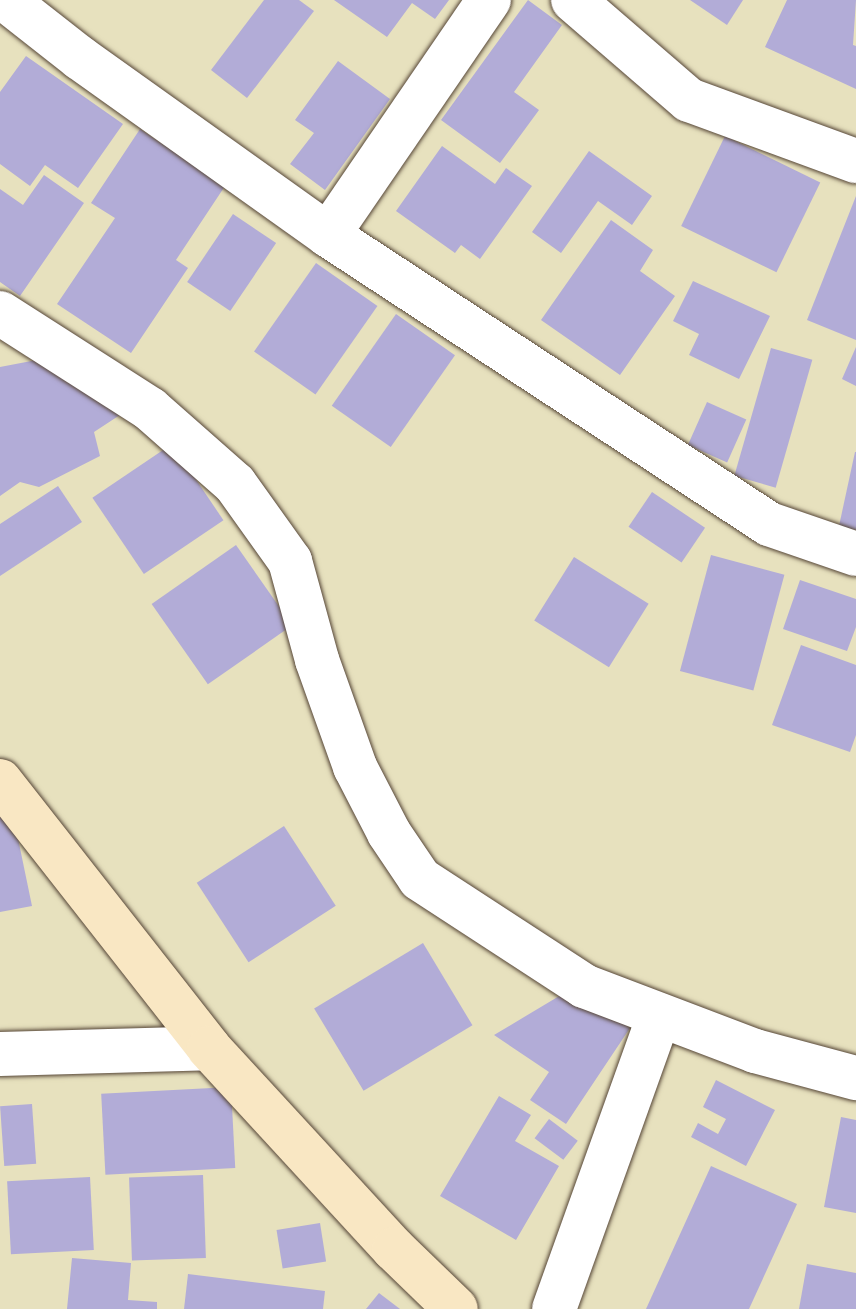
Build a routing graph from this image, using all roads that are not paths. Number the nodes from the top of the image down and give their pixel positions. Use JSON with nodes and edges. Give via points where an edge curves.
{"nodes":[{"id":1,"x":6,"y":0,"type":"edge"},
{"id":2,"x":489,"y":0,"type":"edge"},
{"id":3,"x":573,"y":0,"type":"edge"},
{"id":4,"x":856,"y":161,"type":"edge"},
{"id":5,"x":328,"y":235,"type":"junction"},
{"id":6,"x":0,"y":313,"type":"edge"},
{"id":7,"x":856,"y":554,"type":"edge"},
{"id":8,"x":0,"y":781,"type":"edge"},
{"id":9,"x":659,"y":1015,"type":"junction"},
{"id":10,"x":209,"y":1048,"type":"junction"},
{"id":11,"x":0,"y":1054,"type":"edge"},
{"id":12,"x":856,"y":1078,"type":"edge"},
{"id":13,"x":456,"y":1309,"type":"edge"},
{"id":14,"x":554,"y":1309,"type":"edge"}],
"edges":[{"from":1,"to":5,"type":"street"},
{"from":2,"to":5,"type":"street"},
{"from":3,"to":4,"type":"street","via":[[689,100]]},
{"from":5,"to":7,"type":"street","via":[[769,524]]},
{"from":6,"to":9,"type":"street","via":[[150,409],[235,484],[290,561],[317,660],[355,767],[420,879],[584,986]]},
{"from":8,"to":10,"type":"street"},
{"from":9,"to":12,"type":"street","via":[[755,1051]]},
{"from":9,"to":14,"type":"street"},
{"from":10,"to":11,"type":"street"},
{"from":10,"to":13,"type":"street"}]}
